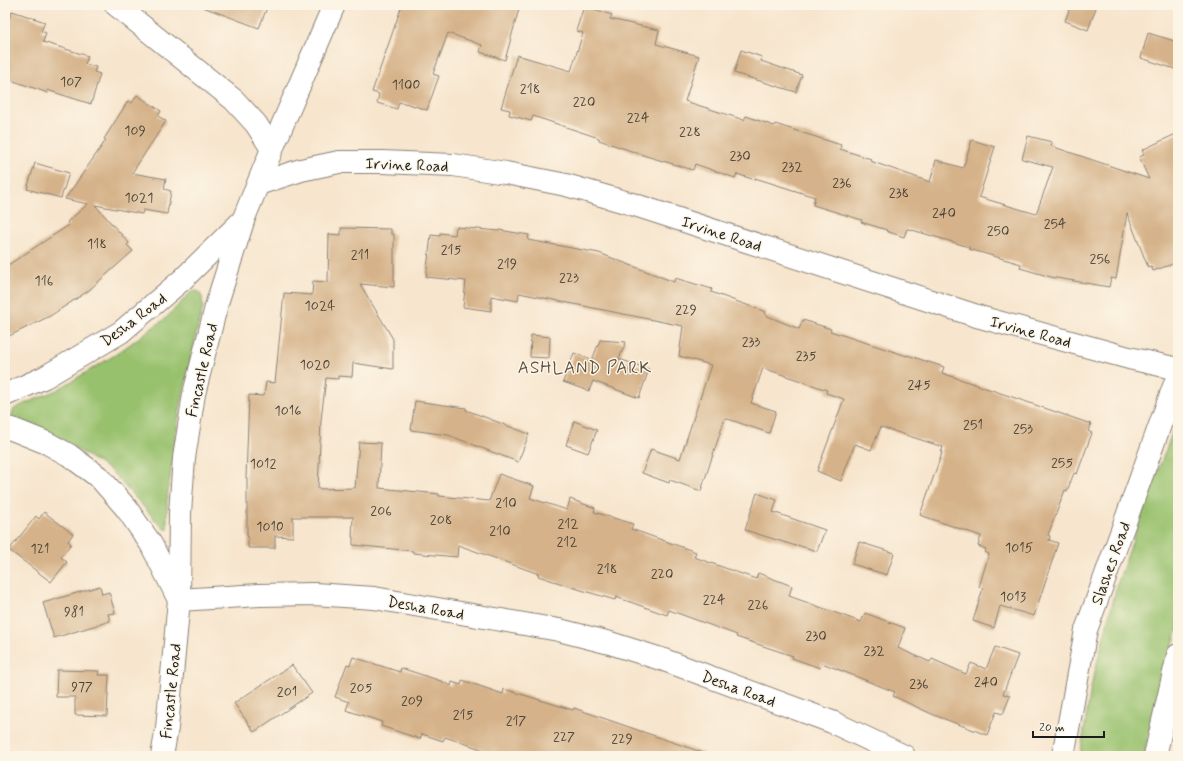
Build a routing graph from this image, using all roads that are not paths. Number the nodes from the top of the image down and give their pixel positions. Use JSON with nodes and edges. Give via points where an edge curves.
{"nodes":[{"id":1,"x":116,"y":5,"type":"edge"},
{"id":2,"x":334,"y":5,"type":"edge"},
{"id":3,"x":272,"y":149,"type":"junction"},
{"id":4,"x":258,"y":184,"type":"junction"},
{"id":5,"x":244,"y":218,"type":"junction"},
{"id":6,"x":1178,"y":369,"type":"edge"},
{"id":7,"x":1178,"y":375,"type":"edge"},
{"id":8,"x":5,"y":395,"type":"edge"},
{"id":9,"x":5,"y":428,"type":"edge"},
{"id":10,"x":179,"y":600,"type":"junction"},
{"id":11,"x":1178,"y":655,"type":"edge"},
{"id":12,"x":162,"y":756,"type":"edge"},
{"id":13,"x":904,"y":756,"type":"edge"},
{"id":14,"x":1063,"y":756,"type":"edge"},
{"id":15,"x":1155,"y":756,"type":"edge"}],
"edges":[{"from":1,"to":3,"type":"street","via":[[234,100],[256,124]]},
{"from":2,"to":3,"type":"street","name":"Fincastle Road"},
{"from":3,"to":4,"type":"street","name":"Fincastle Road"},
{"from":4,"to":5,"type":"street","name":"Fincastle Road"},
{"from":4,"to":6,"type":"street","name":"Irvine Road","via":[[301,170],[339,162],[382,162],[453,165],[566,185],[980,317]]},
{"from":5,"to":8,"type":"street","name":"Desha Road","via":[[183,279],[121,332],[45,377]]},
{"from":5,"to":10,"type":"street","name":"Fincastle Road","via":[[217,303],[194,394],[184,458],[180,513]]},
{"from":7,"to":14,"type":"street","name":"Slashes Road","via":[[1086,630]]},
{"from":9,"to":10,"type":"street","via":[[47,443],[69,455],[100,478],[127,509],[151,544]]},
{"from":10,"to":12,"type":"street","name":"Fincastle Road"},
{"from":10,"to":13,"type":"street","name":"Desha Road","via":[[283,594],[374,598],[560,630],[664,660],[832,722]]},
{"from":11,"to":15,"type":"street"}]}
